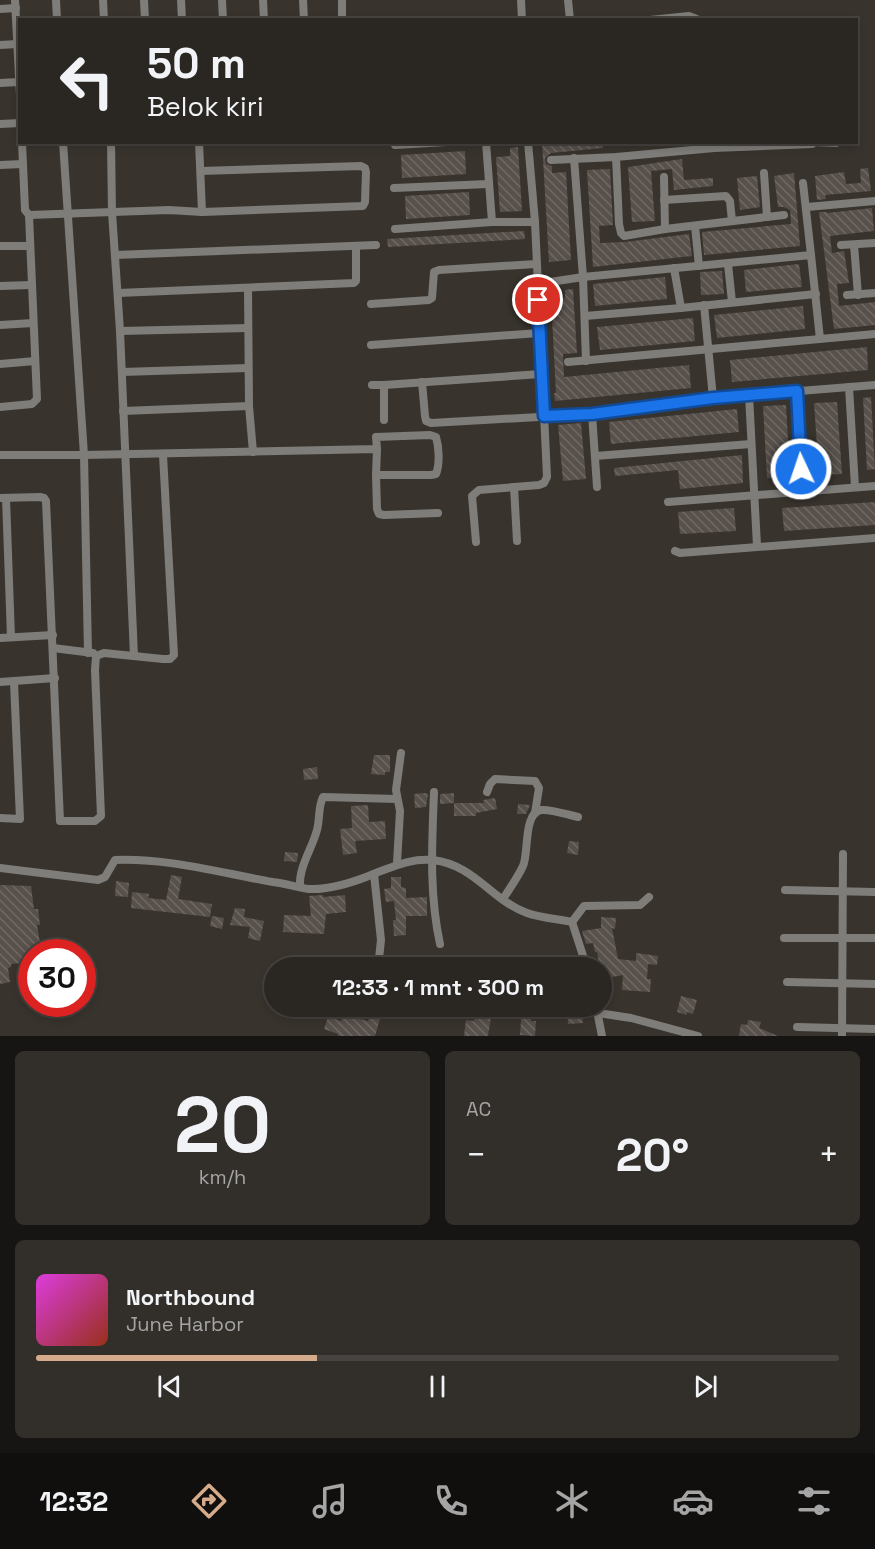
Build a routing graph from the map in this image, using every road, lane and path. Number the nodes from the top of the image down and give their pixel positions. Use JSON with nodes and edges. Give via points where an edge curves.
{"nodes":[{"id":1,"x":56,"y":0,"type":"edge"},
{"id":2,"x":103,"y":0,"type":"edge"},
{"id":3,"x":144,"y":0,"type":"edge"},
{"id":4,"x":181,"y":0,"type":"edge"},
{"id":5,"x":222,"y":0,"type":"edge"},
{"id":6,"x":263,"y":0,"type":"edge"},
{"id":7,"x":303,"y":0,"type":"edge"},
{"id":8,"x":342,"y":0,"type":"edge"},
{"id":9,"x":521,"y":0,"type":"edge"},
{"id":10,"x":568,"y":0,"type":"edge"},
{"id":11,"x":16,"y":4,"type":"edge"},
{"id":12,"x":0,"y":9,"type":"edge"},
{"id":13,"x":57,"y":18,"type":"edge"},
{"id":14,"x":104,"y":18,"type":"edge"},
{"id":15,"x":145,"y":18,"type":"edge"},
{"id":16,"x":182,"y":18,"type":"edge"},
{"id":17,"x":223,"y":18,"type":"edge"},
{"id":18,"x":264,"y":18,"type":"edge"},
{"id":19,"x":304,"y":18,"type":"edge"},
{"id":20,"x":342,"y":18,"type":"edge"},
{"id":21,"x":522,"y":18,"type":"edge"},
{"id":22,"x":570,"y":18,"type":"edge"},
{"id":23,"x":670,"y":18,"type":"edge"},
{"id":24,"x":694,"y":18,"type":"edge"},
{"id":25,"x":17,"y":44,"type":"junction"},
{"id":26,"x":0,"y":45,"type":"edge"},
{"id":27,"x":18,"y":63,"type":"edge"},
{"id":28,"x":18,"y":82,"type":"edge"},
{"id":29,"x":0,"y":83,"type":"edge"},
{"id":30,"x":18,"y":123,"type":"edge"},
{"id":31,"x":0,"y":124,"type":"edge"},
{"id":32,"x":22,"y":144,"type":"edge"},
{"id":33,"x":63,"y":144,"type":"edge"},
{"id":34,"x":111,"y":144,"type":"edge"},
{"id":35,"x":199,"y":144,"type":"edge"},
{"id":36,"x":412,"y":144,"type":"edge"},
{"id":37,"x":486,"y":144,"type":"edge"},
{"id":38,"x":528,"y":144,"type":"edge"},
{"id":39,"x":764,"y":144,"type":"edge"},
{"id":40,"x":395,"y":145,"type":"dead end"},
{"id":41,"x":714,"y":145,"type":"edge"},
{"id":42,"x":616,"y":157,"type":"junction"},
{"id":43,"x":574,"y":158,"type":"junction"},
{"id":44,"x":551,"y":160,"type":"dead end"},
{"id":45,"x":23,"y":164,"type":"junction"},
{"id":46,"x":0,"y":165,"type":"edge"},
{"id":47,"x":201,"y":171,"type":"junction"},
{"id":48,"x":764,"y":173,"type":"dead end"},
{"id":49,"x":664,"y":177,"type":"dead end"},
{"id":50,"x":488,"y":183,"type":"junction"},
{"id":51,"x":803,"y":183,"type":"dead end"},
{"id":52,"x":394,"y":188,"type":"dead end"},
{"id":53,"x":664,"y":200,"type":"junction"},
{"id":54,"x":875,"y":201,"type":"edge"},
{"id":55,"x":807,"y":207,"type":"junction"},
{"id":56,"x":66,"y":212,"type":"junction"},
{"id":57,"x":112,"y":212,"type":"junction"},
{"id":58,"x":202,"y":212,"type":"junction"},
{"id":59,"x":29,"y":215,"type":"junction"},
{"id":60,"x":784,"y":215,"type":"dead end"},
{"id":61,"x":767,"y":217,"type":"junction"},
{"id":62,"x":732,"y":221,"type":"junction"},
{"id":63,"x":492,"y":222,"type":"junction"},
{"id":64,"x":535,"y":222,"type":"junction"},
{"id":65,"x":695,"y":226,"type":"junction"},
{"id":66,"x":395,"y":229,"type":"dead end"},
{"id":67,"x":665,"y":229,"type":"junction"},
{"id":68,"x":875,"y":243,"type":"edge"},
{"id":69,"x":376,"y":245,"type":"dead end"},
{"id":70,"x":841,"y":245,"type":"dead end"},
{"id":71,"x":854,"y":245,"type":"junction"},
{"id":72,"x":0,"y":246,"type":"edge"},
{"id":73,"x":30,"y":246,"type":"junction"},
{"id":74,"x":356,"y":247,"type":"junction"},
{"id":75,"x":115,"y":255,"type":"junction"},
{"id":76,"x":810,"y":255,"type":"junction"},
{"id":77,"x":536,"y":264,"type":"junction"},
{"id":78,"x":728,"y":264,"type":"junction"},
{"id":79,"x":699,"y":266,"type":"junction"},
{"id":80,"x":674,"y":268,"type":"junction"},
{"id":81,"x":583,"y":277,"type":"junction"},
{"id":82,"x":537,"y":284,"type":"junction"},
{"id":83,"x":31,"y":285,"type":"junction"},
{"id":84,"x":0,"y":286,"type":"edge"},
{"id":85,"x":248,"y":289,"type":"junction"},
{"id":86,"x":118,"y":293,"type":"junction"},
{"id":87,"x":875,"y":293,"type":"edge"},
{"id":88,"x":816,"y":294,"type":"junction"},
{"id":89,"x":847,"y":295,"type":"dead end"},
{"id":90,"x":858,"y":295,"type":"junction"},
{"id":91,"x":732,"y":302,"type":"junction"},
{"id":92,"x":371,"y":304,"type":"dead end"},
{"id":93,"x":704,"y":306,"type":"junction"},
{"id":94,"x":681,"y":308,"type":"junction"},
{"id":95,"x":585,"y":316,"type":"junction"},
{"id":96,"x":33,"y":323,"type":"junction"},
{"id":97,"x":0,"y":325,"type":"edge"},
{"id":98,"x":248,"y":328,"type":"junction"},
{"id":99,"x":120,"y":331,"type":"junction"},
{"id":100,"x":539,"y":333,"type":"junction"},
{"id":101,"x":875,"y":334,"type":"edge"},
{"id":102,"x":820,"y":339,"type":"junction"},
{"id":103,"x":371,"y":345,"type":"dead end"},
{"id":104,"x":708,"y":350,"type":"junction"},
{"id":105,"x":35,"y":361,"type":"junction"},
{"id":106,"x":586,"y":361,"type":"junction"},
{"id":107,"x":568,"y":362,"type":"dead end"},
{"id":108,"x":0,"y":364,"type":"edge"},
{"id":109,"x":248,"y":368,"type":"junction"},
{"id":110,"x":122,"y":372,"type":"junction"},
{"id":111,"x":541,"y":374,"type":"junction"},
{"id":112,"x":422,"y":382,"type":"junction"},
{"id":113,"x":372,"y":385,"type":"dead end"},
{"id":114,"x":384,"y":385,"type":"junction"},
{"id":115,"x":875,"y":385,"type":"edge"},
{"id":116,"x":849,"y":387,"type":"junction"},
{"id":117,"x":797,"y":391,"type":"junction"},
{"id":118,"x":749,"y":395,"type":"junction"},
{"id":119,"x":713,"y":398,"type":"junction"},
{"id":120,"x":0,"y":406,"type":"edge"},
{"id":121,"x":249,"y":406,"type":"junction"},
{"id":122,"x":123,"y":411,"type":"junction"},
{"id":123,"x":592,"y":414,"type":"junction"},
{"id":124,"x":544,"y":416,"type":"junction"},
{"id":125,"x":384,"y":420,"type":"dead end"},
{"id":126,"x":751,"y":444,"type":"junction"},
{"id":127,"x":376,"y":449,"type":"junction"},
{"id":128,"x":253,"y":452,"type":"junction"},
{"id":129,"x":124,"y":454,"type":"junction"},
{"id":130,"x":0,"y":455,"type":"edge"},
{"id":131,"x":84,"y":455,"type":"junction"},
{"id":132,"x":163,"y":455,"type":"junction"},
{"id":133,"x":595,"y":456,"type":"junction"},
{"id":134,"x":376,"y":475,"type":"junction"},
{"id":135,"x":875,"y":486,"type":"edge"},
{"id":136,"x":514,"y":487,"type":"junction"},
{"id":137,"x":597,"y":487,"type":"dead end"},
{"id":138,"x":855,"y":487,"type":"junction"},
{"id":139,"x":803,"y":490,"type":"junction"},
{"id":140,"x":754,"y":495,"type":"junction"},
{"id":141,"x":3,"y":498,"type":"edge"},
{"id":142,"x":668,"y":502,"type":"dead end"},
{"id":143,"x":438,"y":513,"type":"dead end"},
{"id":144,"x":875,"y":538,"type":"edge"},
{"id":145,"x":517,"y":541,"type":"dead end"},
{"id":146,"x":476,"y":542,"type":"dead end"},
{"id":147,"x":757,"y":546,"type":"junction"},
{"id":148,"x":675,"y":551,"type":"dead end"},
{"id":149,"x":53,"y":635,"type":"junction"},
{"id":150,"x":11,"y":637,"type":"junction"},
{"id":151,"x":0,"y":638,"type":"edge"},
{"id":152,"x":53,"y":648,"type":"junction"},
{"id":153,"x":88,"y":653,"type":"junction"},
{"id":154,"x":99,"y":654,"type":"junction"},
{"id":155,"x":134,"y":656,"type":"junction"},
{"id":156,"x":55,"y":678,"type":"junction"},
{"id":157,"x":0,"y":682,"type":"edge"},
{"id":158,"x":14,"y":682,"type":"junction"},
{"id":159,"x":401,"y":753,"type":"dead end"},
{"id":160,"x":434,"y":792,"type":"dead end"},
{"id":161,"x":487,"y":792,"type":"dead end"},
{"id":162,"x":397,"y":799,"type":"junction"},
{"id":163,"x":535,"y":813,"type":"junction"},
{"id":164,"x":578,"y":817,"type":"dead end"},
{"id":165,"x":0,"y":818,"type":"edge"},
{"id":166,"x":843,"y":854,"type":"dead end"},
{"id":167,"x":432,"y":860,"type":"junction"},
{"id":168,"x":397,"y":863,"type":"junction"},
{"id":169,"x":0,"y":868,"type":"edge"},
{"id":170,"x":374,"y":874,"type":"junction"},
{"id":171,"x":300,"y":886,"type":"junction"},
{"id":172,"x":785,"y":890,"type":"dead end"},
{"id":173,"x":843,"y":892,"type":"junction"},
{"id":174,"x":875,"y":892,"type":"edge"},
{"id":175,"x":649,"y":897,"type":"dead end"},
{"id":176,"x":503,"y":898,"type":"junction"},
{"id":177,"x":572,"y":922,"type":"junction"},
{"id":178,"x":784,"y":938,"type":"dead end"},
{"id":179,"x":843,"y":938,"type":"junction"},
{"id":180,"x":875,"y":938,"type":"edge"},
{"id":181,"x":440,"y":944,"type":"dead end"},
{"id":182,"x":379,"y":957,"type":"edge"},
{"id":183,"x":583,"y":957,"type":"edge"},
{"id":184,"x":787,"y":982,"type":"dead end"},
{"id":185,"x":842,"y":984,"type":"junction"},
{"id":186,"x":875,"y":984,"type":"edge"},
{"id":187,"x":612,"y":1014,"type":"edge"},
{"id":188,"x":598,"y":1017,"type":"edge"},
{"id":189,"x":797,"y":1027,"type":"dead end"},
{"id":190,"x":875,"y":1029,"type":"edge"},
{"id":191,"x":842,"y":1033,"type":"edge"},
{"id":192,"x":602,"y":1036,"type":"edge"},
{"id":193,"x":698,"y":1036,"type":"edge"}],
"edges":[{"from":1,"to":13,"type":"street"},
{"from":2,"to":14,"type":"street"},
{"from":3,"to":15,"type":"street"},
{"from":4,"to":16,"type":"street"},
{"from":5,"to":17,"type":"street"},
{"from":6,"to":18,"type":"street"},
{"from":7,"to":19,"type":"street"},
{"from":8,"to":20,"type":"street"},
{"from":9,"to":21,"type":"street"},
{"from":10,"to":22,"type":"street"},
{"from":11,"to":12,"type":"street"},
{"from":11,"to":25,"type":"street"},
{"from":23,"to":24,"type":"street"},
{"from":25,"to":26,"type":"street"},
{"from":25,"to":27,"type":"street"},
{"from":28,"to":29,"type":"street"},
{"from":30,"to":31,"type":"street"},
{"from":32,"to":45,"type":"street"},
{"from":33,"to":56,"type":"street"},
{"from":34,"to":57,"type":"street"},
{"from":35,"to":47,"type":"street"},
{"from":36,"to":40,"type":"street"},
{"from":37,"to":50,"type":"street"},
{"from":38,"to":64,"type":"street"},
{"from":39,"to":41,"type":"street"},
{"from":41,"to":42,"type":"street"},
{"from":42,"to":43,"type":"street"},
{"from":42,"to":67,"type":"street","via":[[621,233],[628,236]]},
{"from":43,"to":44,"type":"street"},
{"from":43,"to":81,"type":"street"},
{"from":45,"to":46,"type":"street"},
{"from":45,"to":59,"type":"street","via":[[25,210]]},
{"from":47,"to":58,"type":"street"},
{"from":47,"to":58,"type":"street","via":[[361,166],[366,172],[363,206]]},
{"from":48,"to":61,"type":"street"},
{"from":49,"to":53,"type":"street"},
{"from":50,"to":52,"type":"street"},
{"from":50,"to":63,"type":"street"},
{"from":51,"to":55,"type":"street"},
{"from":53,"to":62,"type":"street","via":[[726,196]]},
{"from":53,"to":67,"type":"street"},
{"from":54,"to":55,"type":"street"},
{"from":55,"to":76,"type":"street"},
{"from":56,"to":57,"type":"street"},
{"from":56,"to":59,"type":"street"},
{"from":56,"to":131,"type":"street"},
{"from":57,"to":58,"type":"street"},
{"from":57,"to":75,"type":"street"},
{"from":59,"to":73,"type":"street"},
{"from":60,"to":61,"type":"street"},
{"from":61,"to":62,"type":"street"},
{"from":62,"to":65,"type":"street"},
{"from":63,"to":64,"type":"street"},
{"from":63,"to":66,"type":"street"},
{"from":64,"to":77,"type":"street"},
{"from":65,"to":67,"type":"street"},
{"from":65,"to":79,"type":"street"},
{"from":68,"to":71,"type":"street"},
{"from":69,"to":74,"type":"street"},
{"from":70,"to":71,"type":"street"},
{"from":71,"to":90,"type":"street"},
{"from":72,"to":73,"type":"street"},
{"from":73,"to":83,"type":"street"},
{"from":74,"to":75,"type":"street"},
{"from":74,"to":85,"type":"street","via":[[354,283]]},
{"from":75,"to":86,"type":"street"},
{"from":76,"to":78,"type":"street"},
{"from":76,"to":88,"type":"street"},
{"from":77,"to":82,"type":"street"},
{"from":77,"to":92,"type":"street","via":[[439,270],[434,272],[434,294],[429,300]]},
{"from":78,"to":79,"type":"street"},
{"from":78,"to":91,"type":"street"},
{"from":79,"to":80,"type":"street"},
{"from":80,"to":81,"type":"street"},
{"from":80,"to":94,"type":"street"},
{"from":81,"to":82,"type":"street"},
{"from":81,"to":95,"type":"street"},
{"from":82,"to":100,"type":"street"},
{"from":83,"to":84,"type":"street"},
{"from":83,"to":96,"type":"street"},
{"from":85,"to":86,"type":"street"},
{"from":85,"to":98,"type":"street"},
{"from":86,"to":99,"type":"street"},
{"from":87,"to":90,"type":"street"},
{"from":88,"to":91,"type":"street"},
{"from":88,"to":102,"type":"street"},
{"from":89,"to":90,"type":"street"},
{"from":91,"to":93,"type":"street"},
{"from":93,"to":94,"type":"street"},
{"from":93,"to":104,"type":"street"},
{"from":94,"to":95,"type":"street"},
{"from":95,"to":106,"type":"street"},
{"from":96,"to":97,"type":"street"},
{"from":96,"to":105,"type":"street"},
{"from":98,"to":99,"type":"street"},
{"from":98,"to":109,"type":"street"},
{"from":99,"to":110,"type":"street"},
{"from":100,"to":103,"type":"street"},
{"from":100,"to":111,"type":"street"},
{"from":101,"to":102,"type":"street"},
{"from":102,"to":104,"type":"street"},
{"from":104,"to":106,"type":"street"},
{"from":104,"to":119,"type":"street"},
{"from":105,"to":108,"type":"street"},
{"from":105,"to":120,"type":"street","via":[[35,402]]},
{"from":106,"to":107,"type":"street"},
{"from":109,"to":110,"type":"street"},
{"from":109,"to":121,"type":"street"},
{"from":110,"to":122,"type":"street"},
{"from":111,"to":112,"type":"street"},
{"from":111,"to":124,"type":"street"},
{"from":112,"to":114,"type":"street"},
{"from":112,"to":124,"type":"street","via":[[426,421],[431,423]]},
{"from":113,"to":114,"type":"street"},
{"from":114,"to":125,"type":"street"},
{"from":115,"to":116,"type":"street"},
{"from":116,"to":117,"type":"street"},
{"from":116,"to":138,"type":"street"},
{"from":117,"to":118,"type":"street"},
{"from":117,"to":139,"type":"street"},
{"from":118,"to":119,"type":"street"},
{"from":118,"to":126,"type":"street"},
{"from":119,"to":123,"type":"street"},
{"from":121,"to":122,"type":"street"},
{"from":121,"to":128,"type":"street"},
{"from":122,"to":129,"type":"street"},
{"from":123,"to":124,"type":"street"},
{"from":123,"to":133,"type":"street"},
{"from":124,"to":136,"type":"street","via":[[547,477],[539,485]]},
{"from":126,"to":133,"type":"street"},
{"from":126,"to":140,"type":"street"},
{"from":127,"to":128,"type":"street"},
{"from":127,"to":134,"type":"street"},
{"from":127,"to":134,"type":"street","via":[[376,437],[430,435],[436,437],[438,469],[431,475]]},
{"from":128,"to":132,"type":"street"},
{"from":129,"to":131,"type":"street"},
{"from":129,"to":132,"type":"street"},
{"from":129,"to":155,"type":"street"},
{"from":130,"to":131,"type":"street"},
{"from":131,"to":153,"type":"street"},
{"from":132,"to":155,"type":"street","via":[[174,655],[170,659]]},
{"from":133,"to":137,"type":"street"},
{"from":134,"to":143,"type":"street","via":[[379,514]]},
{"from":135,"to":138,"type":"street"},
{"from":136,"to":145,"type":"street"},
{"from":136,"to":146,"type":"street","via":[[474,492]]},
{"from":138,"to":139,"type":"street"},
{"from":139,"to":140,"type":"street"},
{"from":140,"to":142,"type":"street"},
{"from":140,"to":147,"type":"street"},
{"from":141,"to":149,"type":"street","via":[[40,496],[46,501]]},
{"from":141,"to":150,"type":"street"},
{"from":144,"to":147,"type":"street"},
{"from":147,"to":148,"type":"street"},
{"from":149,"to":150,"type":"street"},
{"from":149,"to":152,"type":"street"},
{"from":150,"to":151,"type":"street"},
{"from":152,"to":153,"type":"street"},
{"from":152,"to":156,"type":"street"},
{"from":153,"to":154,"type":"street"},
{"from":154,"to":155,"type":"street"},
{"from":154,"to":156,"type":"street","via":[[95,670],[101,816],[95,821],[60,821]]},
{"from":156,"to":158,"type":"street"},
{"from":157,"to":158,"type":"street"},
{"from":158,"to":165,"type":"street","via":[[20,819]]},
{"from":159,"to":162,"type":"street"},
{"from":160,"to":167,"type":"street"},
{"from":161,"to":163,"type":"street","via":[[495,779],[537,782]]},
{"from":162,"to":168,"type":"street"},
{"from":162,"to":171,"type":"street","via":[[323,796],[318,828],[299,873]]},
{"from":163,"to":164,"type":"street","via":[[542,810]]},
{"from":163,"to":176,"type":"street","via":[[524,864]]},
{"from":166,"to":173,"type":"street"},
{"from":167,"to":168,"type":"street"},
{"from":167,"to":176,"type":"street","via":[[467,871]]},
{"from":167,"to":181,"type":"street","via":[[434,914]]},
{"from":168,"to":170,"type":"street"},
{"from":169,"to":171,"type":"street","via":[[98,880],[105,877],[115,860],[158,861]]},
{"from":170,"to":171,"type":"street","via":[[330,886]]},
{"from":170,"to":182,"type":"street"},
{"from":172,"to":173,"type":"street"},
{"from":173,"to":174,"type":"street"},
{"from":173,"to":179,"type":"street"},
{"from":175,"to":177,"type":"street","via":[[640,905],[584,906]]},
{"from":176,"to":177,"type":"street","via":[[527,913]]},
{"from":177,"to":183,"type":"street"},
{"from":178,"to":179,"type":"street"},
{"from":179,"to":180,"type":"street"},
{"from":179,"to":185,"type":"street"},
{"from":184,"to":185,"type":"street"},
{"from":185,"to":186,"type":"street"},
{"from":185,"to":191,"type":"street"},
{"from":187,"to":193,"type":"street"},
{"from":188,"to":192,"type":"street"},
{"from":189,"to":191,"type":"street"},
{"from":190,"to":191,"type":"street"}]}
